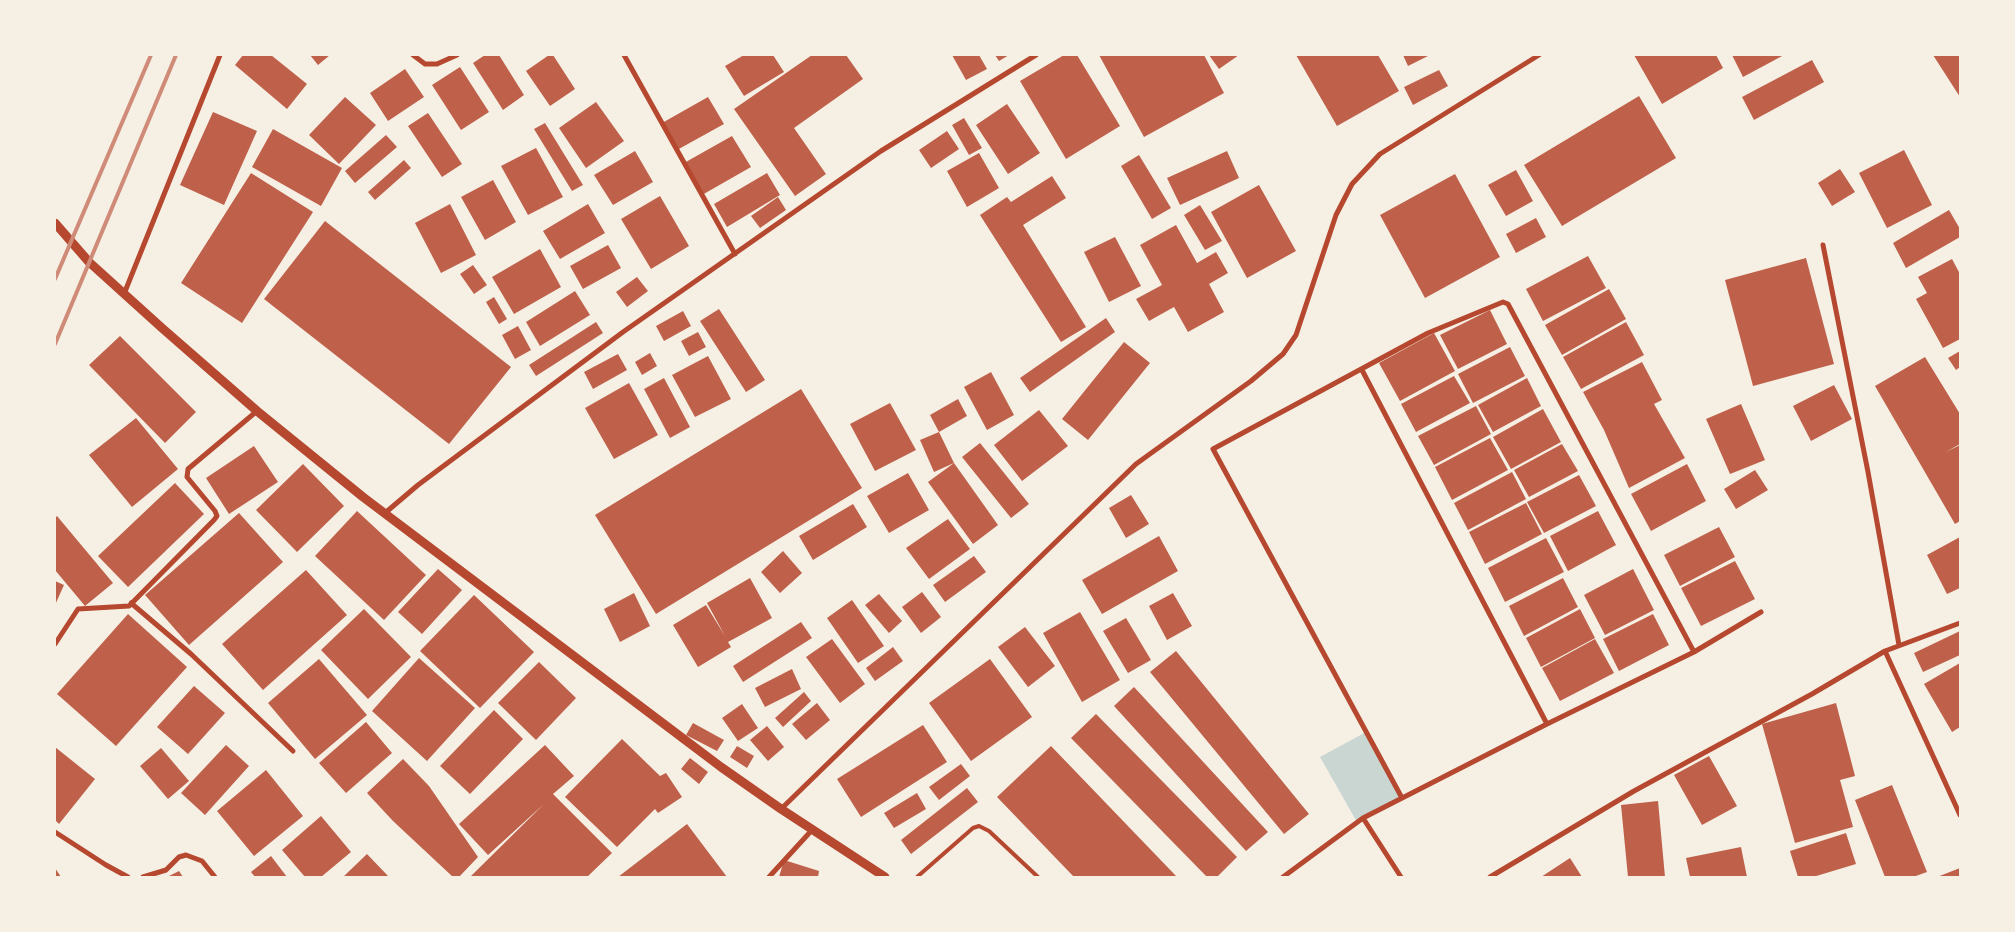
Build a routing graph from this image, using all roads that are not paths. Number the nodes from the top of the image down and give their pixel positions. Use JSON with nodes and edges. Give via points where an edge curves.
{"nodes":[{"id":1,"x":220,"y":55,"type":"edge"},
{"id":2,"x":413,"y":55,"type":"edge"},
{"id":3,"x":458,"y":55,"type":"edge"},
{"id":4,"x":624,"y":55,"type":"edge"},
{"id":5,"x":1036,"y":55,"type":"edge"},
{"id":6,"x":1539,"y":55,"type":"edge"},
{"id":7,"x":55,"y":223,"type":"edge"},
{"id":8,"x":1823,"y":245,"type":"dead end"},
{"id":9,"x":734,"y":254,"type":"junction"},
{"id":10,"x":124,"y":294,"type":"junction"},
{"id":11,"x":1362,"y":370,"type":"junction"},
{"id":12,"x":257,"y":410,"type":"junction"},
{"id":13,"x":385,"y":514,"type":"junction"},
{"id":14,"x":131,"y":603,"type":"junction"},
{"id":15,"x":1762,"y":612,"type":"dead end"},
{"id":16,"x":1960,"y":622,"type":"edge"},
{"id":17,"x":55,"y":644,"type":"edge"},
{"id":18,"x":1899,"y":644,"type":"junction"},
{"id":19,"x":1885,"y":651,"type":"junction"},
{"id":20,"x":1694,"y":652,"type":"junction"},
{"id":21,"x":1547,"y":724,"type":"junction"},
{"id":22,"x":293,"y":750,"type":"dead end"},
{"id":23,"x":1402,"y":798,"type":"junction"},
{"id":24,"x":781,"y":809,"type":"junction"},
{"id":25,"x":1960,"y":815,"type":"edge"},
{"id":26,"x":1363,"y":818,"type":"junction"},
{"id":27,"x":812,"y":830,"type":"junction"},
{"id":28,"x":55,"y":832,"type":"edge"},
{"id":29,"x":128,"y":877,"type":"edge"},
{"id":30,"x":143,"y":877,"type":"edge"},
{"id":31,"x":215,"y":877,"type":"edge"},
{"id":32,"x":769,"y":877,"type":"edge"},
{"id":33,"x":885,"y":877,"type":"edge"},
{"id":34,"x":917,"y":877,"type":"edge"},
{"id":35,"x":1038,"y":877,"type":"edge"},
{"id":36,"x":1283,"y":877,"type":"edge"},
{"id":37,"x":1401,"y":877,"type":"edge"},
{"id":38,"x":1490,"y":877,"type":"edge"}],
"edges":[{"from":1,"to":10,"type":"street"},
{"from":2,"to":3,"type":"street","via":[[425,64],[437,64]]},
{"from":4,"to":9,"type":"street"},
{"from":5,"to":9,"type":"street","via":[[881,151]]},
{"from":6,"to":24,"type":"street","via":[[1380,154],[1352,184],[1336,215],[1296,335],[1283,354],[1136,464]]},
{"from":7,"to":10,"type":"street","via":[[89,262]]},
{"from":8,"to":18,"type":"street"},
{"from":9,"to":13,"type":"street","via":[[517,410]]},
{"from":10,"to":12,"type":"street"},
{"from":11,"to":20,"type":"street","via":[[1428,333],[1503,302],[1508,304]]},
{"from":11,"to":21,"type":"street"},
{"from":11,"to":23,"type":"street","via":[[1213,449]]},
{"from":12,"to":13,"type":"street"},
{"from":12,"to":14,"type":"street","via":[[188,469],[187,477],[217,516]]},
{"from":13,"to":24,"type":"street"},
{"from":14,"to":17,"type":"street","via":[[126,607],[78,609]]},
{"from":14,"to":22,"type":"street","via":[[191,654]]},
{"from":15,"to":20,"type":"street"},
{"from":16,"to":18,"type":"street"},
{"from":18,"to":19,"type":"street"},
{"from":19,"to":25,"type":"street"},
{"from":19,"to":38,"type":"street","via":[[1634,791]]},
{"from":20,"to":21,"type":"street"},
{"from":21,"to":23,"type":"street"},
{"from":23,"to":26,"type":"street"},
{"from":24,"to":27,"type":"street"},
{"from":26,"to":36,"type":"street"},
{"from":26,"to":37,"type":"street"},
{"from":27,"to":32,"type":"street"},
{"from":27,"to":33,"type":"street"},
{"from":28,"to":29,"type":"street"},
{"from":30,"to":31,"type":"street","via":[[166,870],[179,857],[186,855],[202,861]]},
{"from":34,"to":35,"type":"lane","via":[[979,826],[990,831]]}]}
